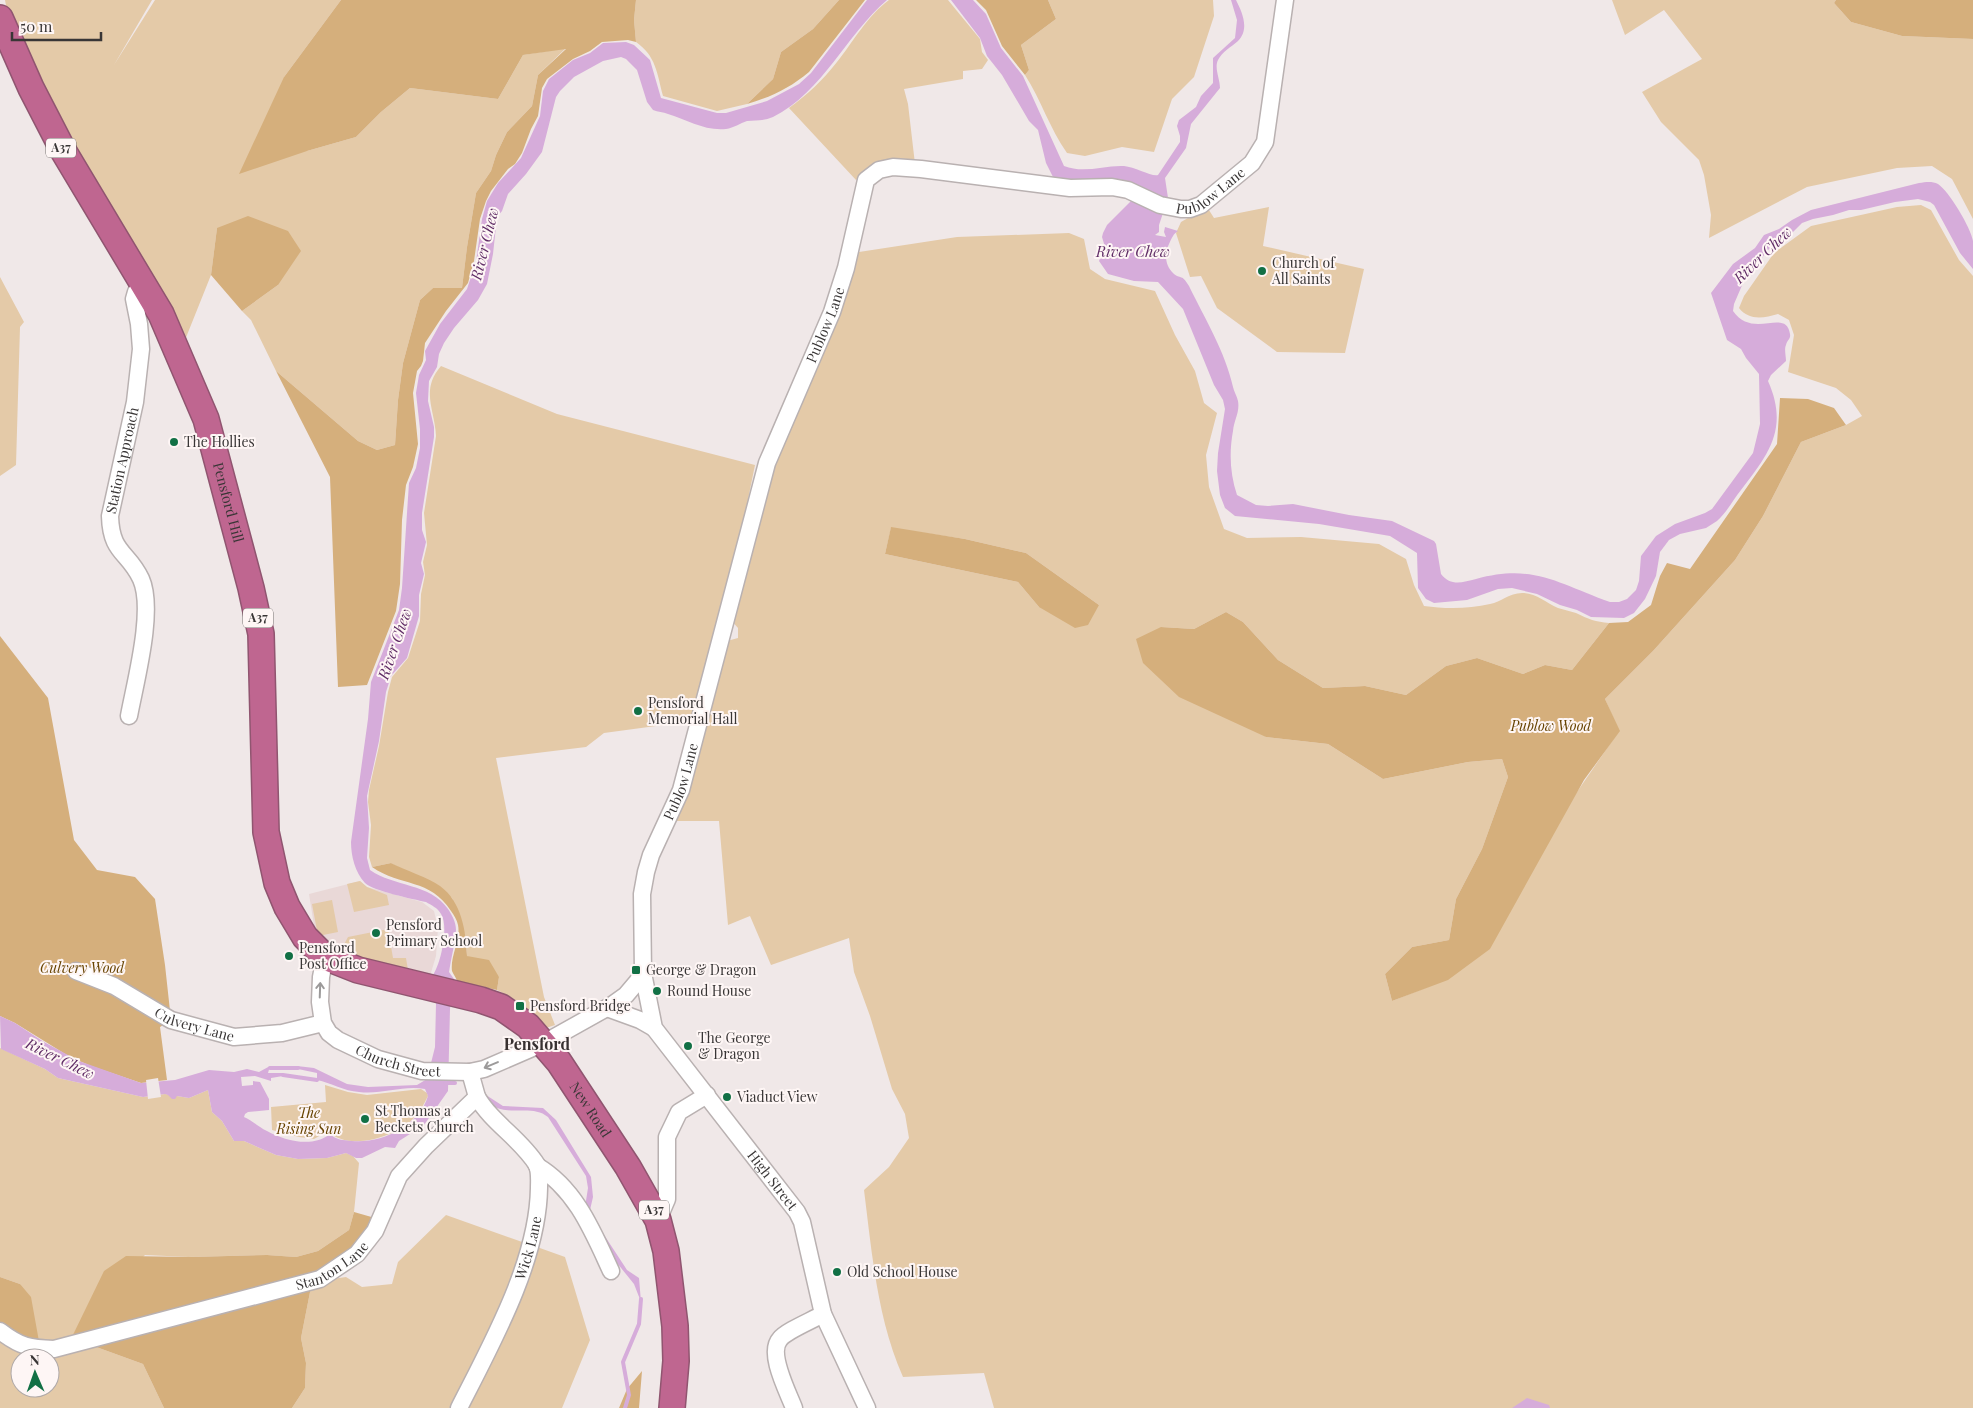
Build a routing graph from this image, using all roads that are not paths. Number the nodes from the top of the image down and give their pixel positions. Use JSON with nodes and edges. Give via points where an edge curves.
{"nodes":[{"id":1,"x":1285,"y":0,"type":"edge"},
{"id":2,"x":0,"y":18,"type":"edge"},
{"id":3,"x":143,"y":283,"type":"junction"},
{"id":4,"x":129,"y":716,"type":"dead end"},
{"id":5,"x":325,"y":957,"type":"junction"},
{"id":6,"x":76,"y":971,"type":"dead end"},
{"id":7,"x":642,"y":973,"type":"junction"},
{"id":8,"x":608,"y":1008,"type":"junction"},
{"id":9,"x":323,"y":1023,"type":"junction"},
{"id":10,"x":654,"y":1028,"type":"junction"},
{"id":11,"x":544,"y":1043,"type":"junction"},
{"id":12,"x":470,"y":1072,"type":"junction"},
{"id":13,"x":707,"y":1095,"type":"junction"},
{"id":14,"x":477,"y":1097,"type":"junction"},
{"id":15,"x":537,"y":1166,"type":"junction"},
{"id":16,"x":658,"y":1220,"type":"junction"},
{"id":17,"x":611,"y":1271,"type":"dead end"},
{"id":18,"x":823,"y":1314,"type":"junction"},
{"id":19,"x":0,"y":1331,"type":"edge"},
{"id":20,"x":459,"y":1408,"type":"edge"},
{"id":21,"x":672,"y":1408,"type":"edge"},
{"id":22,"x":794,"y":1408,"type":"edge"},
{"id":23,"x":867,"y":1408,"type":"edge"}],
"edges":[{"from":1,"to":7,"type":"street","name":"Publow Lane","via":[[1265,142],[1252,163],[1201,205],[1190,209],[1160,205],[1128,190],[1112,187],[1070,188],[893,167],[878,170],[866,180],[846,268],[832,312],[767,464],[681,790],[646,872],[642,894]]},
{"from":2,"to":3,"type":"highway","name":"Pensford Hill","number":"A37","via":[[30,88],[64,152]]},
{"from":3,"to":4,"type":"street","name":"Station Approach","via":[[134,299],[141,349],[135,402],[110,516],[110,532],[115,545],[142,580],[146,599],[145,624],[126,690]]},
{"from":3,"to":5,"type":"highway","name":"Pensford Hill","number":"A37","via":[[167,324],[206,420],[257,613],[263,665],[264,815],[274,872],[280,893],[299,930]]},
{"from":9,"to":5,"type":"street","one_way":true,"via":[[320,1002]]},
{"from":5,"to":11,"type":"highway","name":"New Road","number":"A37","via":[[347,967],[492,1004],[512,1014]]},
{"from":6,"to":9,"type":"street","name":"Culvery Lane","via":[[114,986],[171,1020],[234,1037],[282,1033]]},
{"from":7,"to":8,"type":"street","via":[[626,995]]},
{"from":7,"to":10,"type":"street","name":"High Street"},
{"from":8,"to":10,"type":"street"},
{"from":8,"to":11,"type":"street"},
{"from":9,"to":12,"type":"street","name":"Church Street","via":[[328,1033],[338,1040],[378,1059],[422,1071]]},
{"from":10,"to":13,"type":"street","name":"High Street"},
{"from":11,"to":12,"type":"street","name":"Church Street","one_way":true},
{"from":11,"to":16,"type":"highway","name":"New Road","number":"A37","via":[[589,1107]]},
{"from":12,"to":14,"type":"street"},
{"from":13,"to":16,"type":"street","via":[[680,1112],[667,1137],[667,1199]]},
{"from":13,"to":18,"type":"street","name":"High Street","via":[[797,1212]]},
{"from":14,"to":15,"type":"street","via":[[482,1107],[524,1148]]},
{"from":14,"to":19,"type":"street","name":"Stanton Lane","via":[[398,1176],[375,1231],[357,1254],[320,1279],[54,1349],[29,1348]]},
{"from":15,"to":17,"type":"street","via":[[556,1179],[581,1210]]},
{"from":15,"to":20,"type":"street","name":"Wick Lane","via":[[539,1209],[524,1270]]},
{"from":16,"to":21,"type":"highway","name":"New Road","number":"A37","via":[[666,1251],[675,1326]]},
{"from":18,"to":22,"type":"street","via":[[780,1338],[775,1348],[776,1360]]},
{"from":18,"to":23,"type":"street","name":"High Street"}]}
